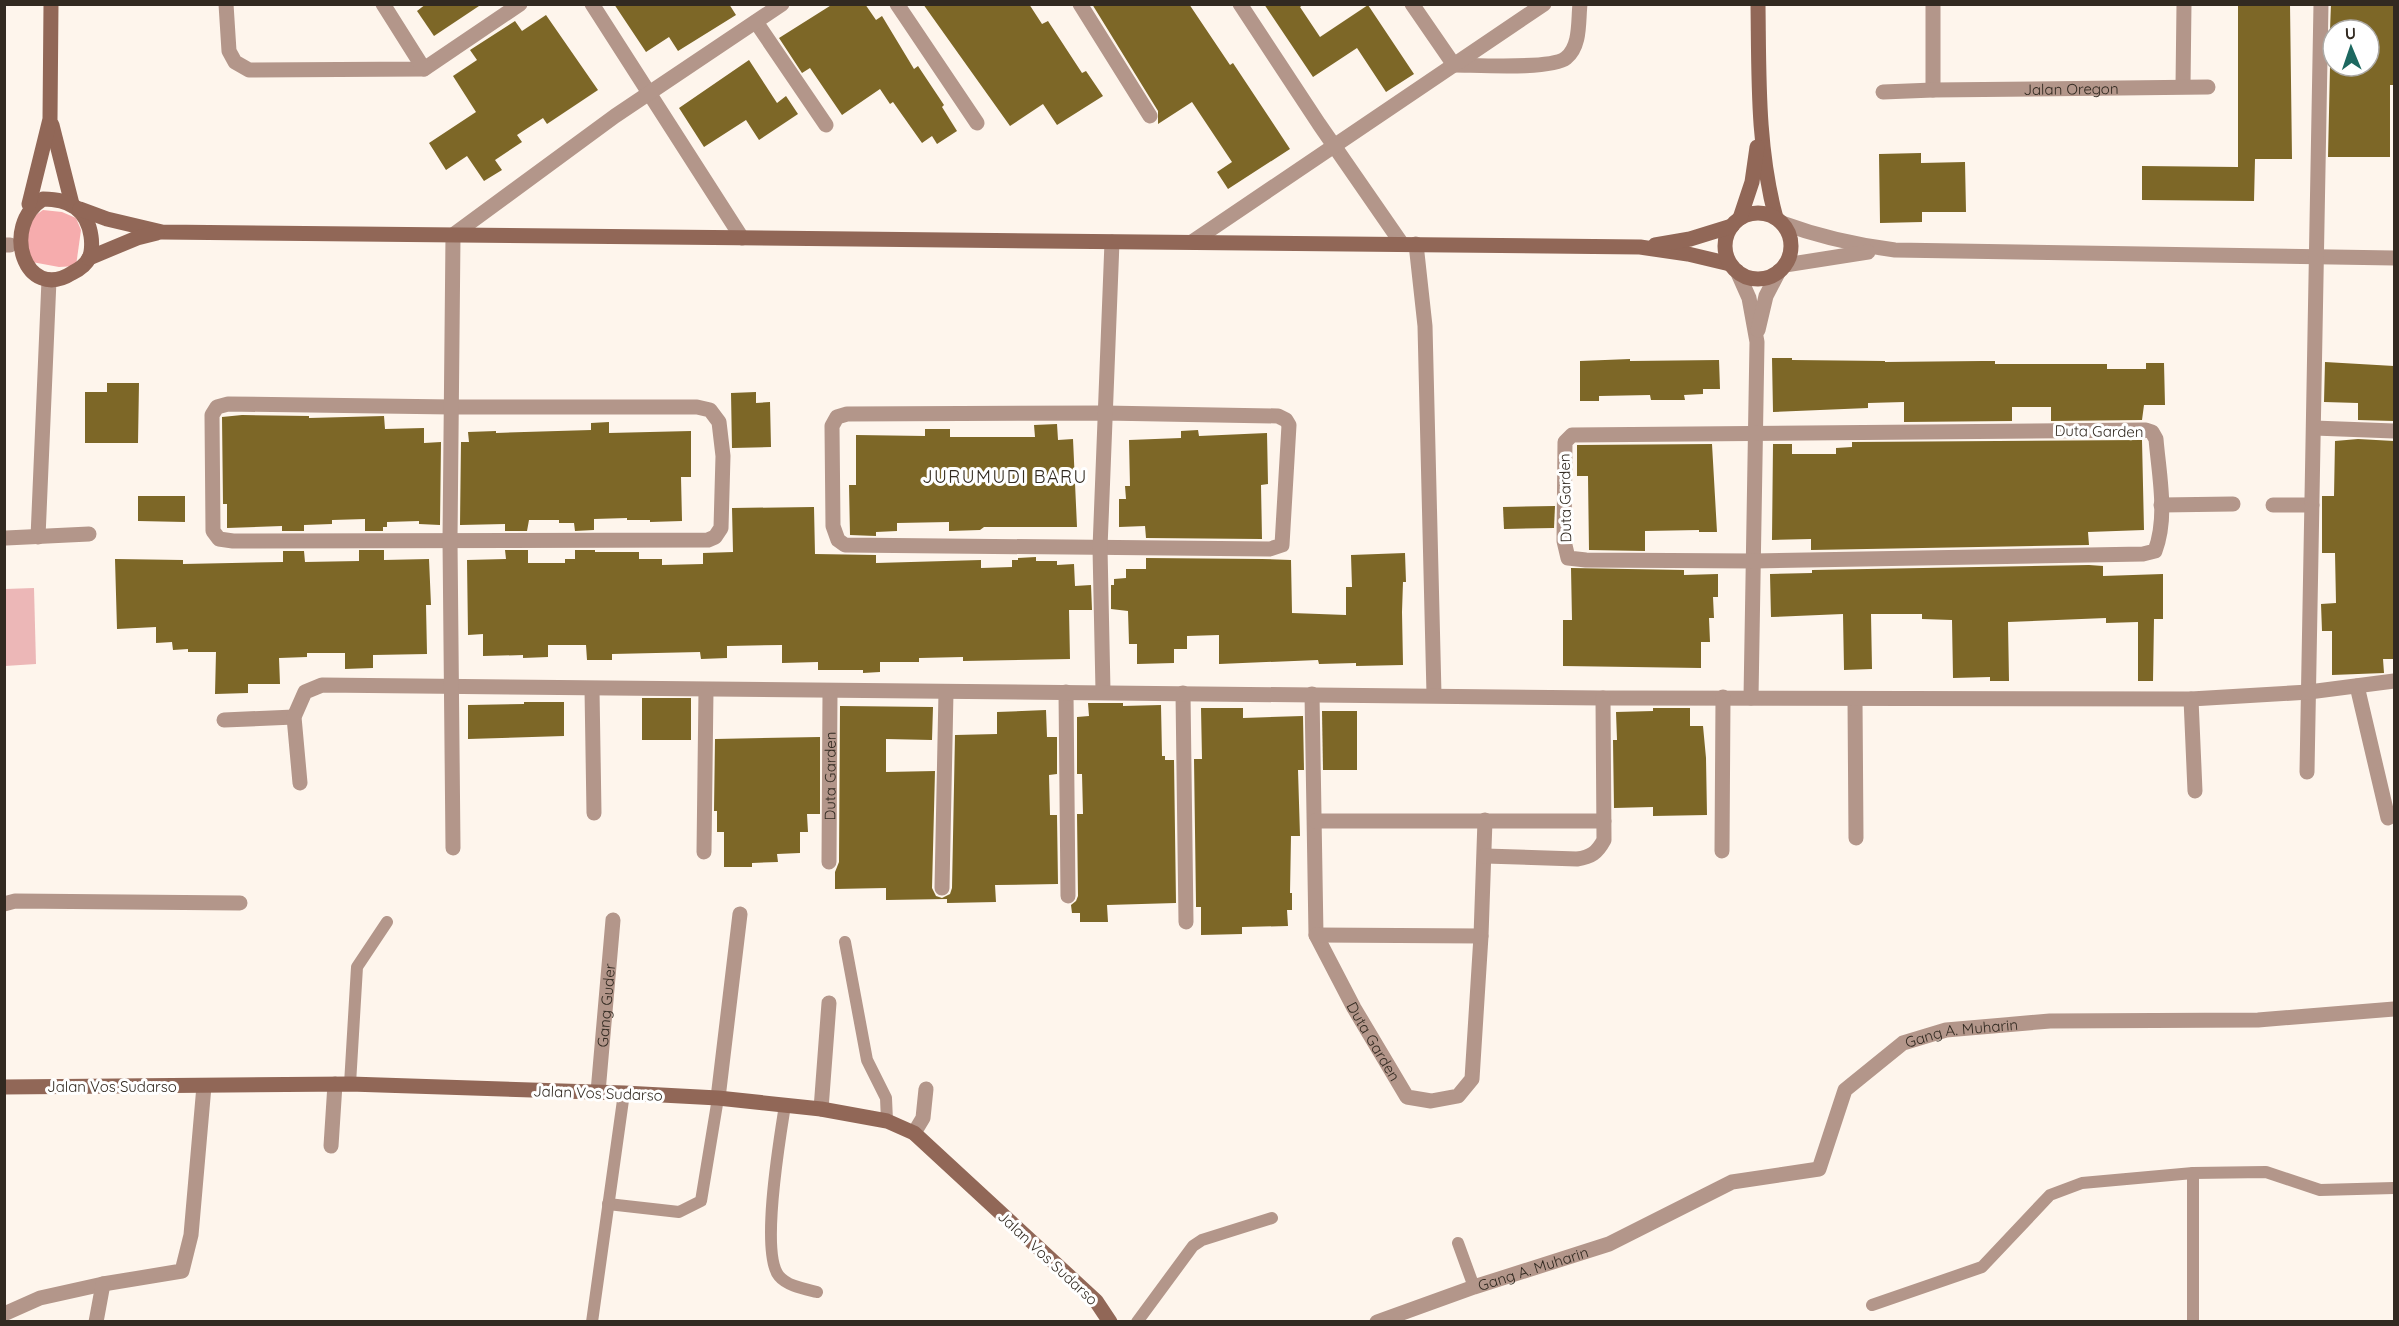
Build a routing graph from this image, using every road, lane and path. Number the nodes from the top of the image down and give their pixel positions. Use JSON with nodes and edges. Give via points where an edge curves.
{"nodes":[{"id":1,"x":51,"y":4,"type":"edge"},
{"id":2,"x":226,"y":4,"type":"edge"},
{"id":3,"x":383,"y":4,"type":"edge"},
{"id":4,"x":520,"y":4,"type":"edge"},
{"id":5,"x":592,"y":4,"type":"edge"},
{"id":6,"x":782,"y":4,"type":"edge"},
{"id":7,"x":897,"y":4,"type":"edge"},
{"id":8,"x":1080,"y":4,"type":"edge"},
{"id":9,"x":1240,"y":4,"type":"edge"},
{"id":10,"x":1412,"y":4,"type":"edge"},
{"id":11,"x":1544,"y":4,"type":"edge"},
{"id":12,"x":1580,"y":4,"type":"edge"},
{"id":13,"x":1758,"y":4,"type":"edge"},
{"id":14,"x":1933,"y":4,"type":"edge"},
{"id":15,"x":2184,"y":4,"type":"edge"},
{"id":16,"x":2321,"y":4,"type":"edge"},
{"id":17,"x":756,"y":22,"type":"junction"},
{"id":18,"x":1454,"y":65,"type":"junction"},
{"id":19,"x":424,"y":69,"type":"junction"},
{"id":20,"x":2183,"y":86,"type":"junction"},
{"id":21,"x":2208,"y":87,"type":"dead end"},
{"id":22,"x":1933,"y":90,"type":"junction"},
{"id":23,"x":649,"y":92,"type":"junction"},
{"id":24,"x":1883,"y":93,"type":"dead end"},
{"id":25,"x":1150,"y":116,"type":"dead end"},
{"id":26,"x":50,"y":119,"type":"junction"},
{"id":27,"x":1760,"y":120,"type":"junction"},
{"id":28,"x":977,"y":123,"type":"dead end"},
{"id":29,"x":826,"y":125,"type":"dead end"},
{"id":30,"x":1334,"y":146,"type":"junction"},
{"id":31,"x":29,"y":204,"type":"junction"},
{"id":32,"x":76,"y":207,"type":"junction"},
{"id":33,"x":1779,"y":221,"type":"junction"},
{"id":34,"x":1736,"y":222,"type":"junction"},
{"id":35,"x":162,"y":232,"type":"junction"},
{"id":36,"x":453,"y":235,"type":"junction"},
{"id":37,"x":742,"y":238,"type":"junction"},
{"id":38,"x":1112,"y":242,"type":"junction"},
{"id":39,"x":1192,"y":242,"type":"junction"},
{"id":40,"x":1409,"y":244,"type":"junction"},
{"id":41,"x":7,"y":245,"type":"edge"},
{"id":42,"x":1640,"y":247,"type":"junction"},
{"id":43,"x":1895,"y":250,"type":"junction"},
{"id":44,"x":2317,"y":257,"type":"junction"},
{"id":45,"x":89,"y":258,"type":"junction"},
{"id":46,"x":2394,"y":258,"type":"edge"},
{"id":47,"x":1734,"y":267,"type":"junction"},
{"id":48,"x":1782,"y":268,"type":"junction"},
{"id":49,"x":49,"y":280,"type":"junction"},
{"id":50,"x":1757,"y":336,"type":"junction"},
{"id":51,"x":452,"y":407,"type":"junction"},
{"id":52,"x":1104,"y":413,"type":"junction"},
{"id":53,"x":2314,"y":428,"type":"junction"},
{"id":54,"x":2394,"y":430,"type":"edge"},
{"id":55,"x":1755,"y":433,"type":"junction"},
{"id":56,"x":2233,"y":504,"type":"dead end"},
{"id":57,"x":2161,"y":505,"type":"junction"},
{"id":58,"x":2273,"y":505,"type":"dead end"},
{"id":59,"x":2312,"y":505,"type":"junction"},
{"id":60,"x":89,"y":534,"type":"dead end"},
{"id":61,"x":38,"y":537,"type":"junction"},
{"id":62,"x":6,"y":538,"type":"edge"},
{"id":63,"x":450,"y":540,"type":"junction"},
{"id":64,"x":1100,"y":548,"type":"junction"},
{"id":65,"x":1754,"y":561,"type":"junction"},
{"id":66,"x":2394,"y":681,"type":"edge"},
{"id":67,"x":452,"y":686,"type":"junction"},
{"id":68,"x":2357,"y":687,"type":"junction"},
{"id":69,"x":592,"y":689,"type":"junction"},
{"id":70,"x":706,"y":690,"type":"junction"},
{"id":71,"x":1103,"y":691,"type":"junction"},
{"id":72,"x":830,"y":692,"type":"junction"},
{"id":73,"x":946,"y":692,"type":"junction"},
{"id":74,"x":1066,"y":692,"type":"junction"},
{"id":75,"x":2308,"y":692,"type":"junction"},
{"id":76,"x":1184,"y":693,"type":"junction"},
{"id":77,"x":1312,"y":694,"type":"junction"},
{"id":78,"x":1434,"y":694,"type":"junction"},
{"id":79,"x":1723,"y":697,"type":"junction"},
{"id":80,"x":1603,"y":698,"type":"junction"},
{"id":81,"x":1752,"y":698,"type":"junction"},
{"id":82,"x":1855,"y":699,"type":"junction"},
{"id":83,"x":2191,"y":699,"type":"junction"},
{"id":84,"x":294,"y":717,"type":"junction"},
{"id":85,"x":224,"y":720,"type":"dead end"},
{"id":86,"x":2307,"y":772,"type":"dead end"},
{"id":87,"x":300,"y":783,"type":"dead end"},
{"id":88,"x":2195,"y":791,"type":"dead end"},
{"id":89,"x":594,"y":813,"type":"dead end"},
{"id":90,"x":2388,"y":818,"type":"dead end"},
{"id":91,"x":1315,"y":820,"type":"junction"},
{"id":92,"x":1485,"y":820,"type":"junction"},
{"id":93,"x":1604,"y":821,"type":"junction"},
{"id":94,"x":1856,"y":838,"type":"dead end"},
{"id":95,"x":453,"y":848,"type":"dead end"},
{"id":96,"x":1722,"y":851,"type":"dead end"},
{"id":97,"x":704,"y":852,"type":"dead end"},
{"id":98,"x":1485,"y":856,"type":"junction"},
{"id":99,"x":828,"y":862,"type":"dead end"},
{"id":100,"x":942,"y":888,"type":"dead end"},
{"id":101,"x":1068,"y":896,"type":"dead end"},
{"id":102,"x":240,"y":903,"type":"dead end"},
{"id":103,"x":4,"y":904,"type":"edge"},
{"id":104,"x":740,"y":914,"type":"dead end"},
{"id":105,"x":613,"y":920,"type":"dead end"},
{"id":106,"x":387,"y":922,"type":"dead end"},
{"id":107,"x":1186,"y":922,"type":"dead end"},
{"id":108,"x":1316,"y":935,"type":"junction"},
{"id":109,"x":1481,"y":936,"type":"junction"},
{"id":110,"x":844,"y":942,"type":"dead end"},
{"id":111,"x":829,"y":1003,"type":"dead end"},
{"id":112,"x":2394,"y":1009,"type":"edge"},
{"id":113,"x":342,"y":1084,"type":"junction"},
{"id":114,"x":204,"y":1086,"type":"junction"},
{"id":115,"x":4,"y":1087,"type":"edge"},
{"id":116,"x":926,"y":1089,"type":"dead end"},
{"id":117,"x":598,"y":1092,"type":"junction"},
{"id":118,"x":624,"y":1093,"type":"junction"},
{"id":119,"x":718,"y":1098,"type":"junction"},
{"id":120,"x":785,"y":1105,"type":"junction"},
{"id":121,"x":821,"y":1109,"type":"junction"},
{"id":122,"x":887,"y":1121,"type":"junction"},
{"id":123,"x":914,"y":1133,"type":"junction"},
{"id":124,"x":331,"y":1146,"type":"dead end"},
{"id":125,"x":2193,"y":1173,"type":"junction"},
{"id":126,"x":2394,"y":1188,"type":"edge"},
{"id":127,"x":608,"y":1204,"type":"junction"},
{"id":128,"x":1272,"y":1218,"type":"dead end"},
{"id":129,"x":1458,"y":1243,"type":"dead end"},
{"id":130,"x":103,"y":1284,"type":"junction"},
{"id":131,"x":1474,"y":1287,"type":"junction"},
{"id":132,"x":817,"y":1292,"type":"dead end"},
{"id":133,"x":1872,"y":1305,"type":"dead end"},
{"id":134,"x":4,"y":1314,"type":"edge"},
{"id":135,"x":96,"y":1322,"type":"edge"},
{"id":136,"x":592,"y":1322,"type":"edge"},
{"id":137,"x":1110,"y":1322,"type":"edge"},
{"id":138,"x":1137,"y":1322,"type":"edge"},
{"id":139,"x":1377,"y":1322,"type":"edge"},
{"id":140,"x":2193,"y":1322,"type":"edge"}],
"edges":[{"from":1,"to":26,"type":"street"},
{"from":2,"to":19,"type":"street","via":[[229,51],[235,62],[249,70]]},
{"from":3,"to":19,"type":"street"},
{"from":4,"to":19,"type":"street"},
{"from":5,"to":23,"type":"street"},
{"from":6,"to":17,"type":"street"},
{"from":7,"to":28,"type":"street"},
{"from":8,"to":25,"type":"street"},
{"from":9,"to":30,"type":"street"},
{"from":10,"to":18,"type":"street"},
{"from":11,"to":18,"type":"street"},
{"from":12,"to":18,"type":"street","via":[[1577,41],[1566,58],[1546,65]]},
{"from":13,"to":27,"type":"street"},
{"from":14,"to":22,"type":"street"},
{"from":15,"to":20,"type":"street"},
{"from":16,"to":44,"type":"street"},
{"from":17,"to":23,"type":"street"},
{"from":17,"to":29,"type":"street"},
{"from":18,"to":30,"type":"street"},
{"from":20,"to":21,"type":"street","name":"Jalan Oregon"},
{"from":20,"to":22,"type":"street","name":"Jalan Oregon"},
{"from":22,"to":24,"type":"street","name":"Jalan Oregon"},
{"from":23,"to":36,"type":"street"},
{"from":23,"to":37,"type":"street"},
{"from":26,"to":31,"type":"street"},
{"from":26,"to":32,"type":"street"},
{"from":27,"to":33,"type":"street","via":[[1767,184]]},
{"from":27,"to":34,"type":"street","via":[[1752,182]]},
{"from":30,"to":39,"type":"street"},
{"from":30,"to":40,"type":"street"},
{"from":31,"to":32,"type":"street","via":[[58,199]]},
{"from":31,"to":41,"type":"street","via":[[18,215]]},
{"from":32,"to":35,"type":"street","via":[[125,225]]},
{"from":32,"to":45,"type":"street","via":[[89,224]]},
{"from":33,"to":34,"type":"street","via":[[1759,213]]},
{"from":33,"to":43,"type":"street","via":[[1819,236]]},
{"from":33,"to":48,"type":"street","via":[[1791,243],[1790,255]]},
{"from":34,"to":42,"type":"street","via":[[1690,239]]},
{"from":34,"to":47,"type":"street","via":[[1727,233],[1725,249]]},
{"from":35,"to":36,"type":"street"},
{"from":35,"to":45,"type":"street"},
{"from":36,"to":37,"type":"street"},
{"from":36,"to":51,"type":"street"},
{"from":37,"to":38,"type":"street"},
{"from":38,"to":39,"type":"street"},
{"from":38,"to":52,"type":"street"},
{"from":39,"to":40,"type":"street"},
{"from":40,"to":42,"type":"street"},
{"from":40,"to":78,"type":"street","via":[[1425,326]]},
{"from":41,"to":49,"type":"street","via":[[23,269]]},
{"from":42,"to":47,"type":"street","via":[[1688,254]]},
{"from":43,"to":44,"type":"street"},
{"from":43,"to":48,"type":"street","via":[[1822,258]]},
{"from":44,"to":46,"type":"street"},
{"from":44,"to":53,"type":"street"},
{"from":45,"to":49,"type":"street","via":[[65,278]]},
{"from":47,"to":48,"type":"street","via":[[1755,279]]},
{"from":47,"to":50,"type":"street","via":[[1749,298]]},
{"from":48,"to":50,"type":"street","via":[[1766,296]]},
{"from":49,"to":61,"type":"street"},
{"from":50,"to":55,"type":"street"},
{"from":51,"to":63,"type":"street"},
{"from":51,"to":63,"type":"street","via":[[228,404],[217,407],[212,416],[213,531],[219,539]]},
{"from":51,"to":63,"type":"street","via":[[697,407],[710,410],[719,422],[723,456],[720,528],[708,540]]},
{"from":52,"to":64,"type":"street"},
{"from":52,"to":64,"type":"street","via":[[1278,416],[1289,426],[1282,545],[1270,549]]},
{"from":52,"to":64,"type":"street","via":[[847,414],[837,417],[832,426],[833,526],[838,540],[845,545]]},
{"from":53,"to":54,"type":"street"},
{"from":53,"to":59,"type":"street"},
{"from":55,"to":57,"type":"street","name":"Duta Garden","via":[[2145,430],[2152,432],[2156,440]]},
{"from":55,"to":65,"type":"street"},
{"from":55,"to":65,"type":"street","name":"Duta Garden","via":[[1572,435],[1564,442],[1563,479],[1568,558]]},
{"from":56,"to":57,"type":"street"},
{"from":57,"to":65,"type":"street","name":"Duta Garden","via":[[2160,538],[2155,551],[2143,554]]},
{"from":58,"to":59,"type":"street"},
{"from":59,"to":75,"type":"street"},
{"from":60,"to":61,"type":"street"},
{"from":61,"to":62,"type":"street"},
{"from":63,"to":67,"type":"street"},
{"from":64,"to":71,"type":"street"},
{"from":65,"to":81,"type":"street"},
{"from":66,"to":68,"type":"street"},
{"from":67,"to":69,"type":"street"},
{"from":67,"to":84,"type":"street","via":[[322,685],[305,692]]},
{"from":67,"to":95,"type":"street"},
{"from":68,"to":75,"type":"street"},
{"from":68,"to":90,"type":"street"},
{"from":69,"to":70,"type":"street"},
{"from":69,"to":89,"type":"street"},
{"from":70,"to":72,"type":"street"},
{"from":70,"to":97,"type":"street"},
{"from":71,"to":74,"type":"street"},
{"from":71,"to":76,"type":"street"},
{"from":72,"to":73,"type":"street"},
{"from":72,"to":99,"type":"street","name":"Duta Garden"},
{"from":73,"to":74,"type":"street"},
{"from":73,"to":100,"type":"street"},
{"from":74,"to":101,"type":"street"},
{"from":75,"to":83,"type":"street"},
{"from":75,"to":86,"type":"street"},
{"from":76,"to":77,"type":"street"},
{"from":76,"to":107,"type":"street"},
{"from":77,"to":78,"type":"street"},
{"from":77,"to":91,"type":"street","name":"Duta Garden"},
{"from":78,"to":80,"type":"street"},
{"from":79,"to":80,"type":"street"},
{"from":79,"to":81,"type":"street"},
{"from":79,"to":96,"type":"street"},
{"from":80,"to":93,"type":"street"},
{"from":81,"to":82,"type":"street"},
{"from":82,"to":83,"type":"street"},
{"from":82,"to":94,"type":"street"},
{"from":83,"to":88,"type":"street"},
{"from":84,"to":85,"type":"street"},
{"from":84,"to":87,"type":"street"},
{"from":91,"to":92,"type":"street"},
{"from":91,"to":108,"type":"street","name":"Duta Garden"},
{"from":92,"to":93,"type":"street"},
{"from":92,"to":98,"type":"street","name":"Duta Garden"},
{"from":93,"to":98,"type":"street","via":[[1604,840],[1599,851],[1590,857]]},
{"from":98,"to":109,"type":"street","name":"Duta Garden"},
{"from":102,"to":103,"type":"street"},
{"from":104,"to":119,"type":"street"},
{"from":105,"to":117,"type":"street","name":"Gang Guder"},
{"from":106,"to":113,"type":"lane","via":[[357,967]]},
{"from":108,"to":109,"type":"street"},
{"from":108,"to":109,"type":"street","name":"Duta Garden","via":[[1407,1097],[1431,1101],[1458,1096],[1472,1079]]},
{"from":110,"to":122,"type":"lane","via":[[867,1060],[886,1098]]},
{"from":111,"to":121,"type":"street"},
{"from":112,"to":131,"type":"street","name":"Gang A. Muharin","via":[[2258,1020],[2050,1021],[1946,1030],[1903,1043],[1845,1090],[1819,1168],[1732,1182],[1609,1244]]},
{"from":113,"to":114,"type":"street","name":"Jalan Vos Sudarso"},
{"from":113,"to":117,"type":"street","name":"Jalan Vos Sudarso"},
{"from":113,"to":124,"type":"street"},
{"from":114,"to":115,"type":"street","name":"Jalan Vos Sudarso"},
{"from":114,"to":130,"type":"street","via":[[191,1235],[182,1271]]},
{"from":116,"to":123,"type":"street","via":[[923,1118]]},
{"from":117,"to":118,"type":"street","name":"Jalan Vos Sudarso"},
{"from":118,"to":119,"type":"street","name":"Jalan Vos Sudarso"},
{"from":118,"to":127,"type":"lane"},
{"from":119,"to":120,"type":"street","name":"Jalan Vos Sudarso"},
{"from":119,"to":127,"type":"lane","via":[[701,1202],[679,1212]]},
{"from":120,"to":121,"type":"street","name":"Jalan Vos Sudarso"},
{"from":120,"to":132,"type":"lane","via":[[770,1235],[772,1264],[779,1277],[793,1286]]},
{"from":121,"to":122,"type":"street","name":"Jalan Vos Sudarso"},
{"from":122,"to":123,"type":"street","name":"Jalan Vos Sudarso"},
{"from":123,"to":137,"type":"street","name":"Jalan Vos Sudarso","via":[[1096,1300]]},
{"from":125,"to":126,"type":"lane","via":[[2266,1172],[2320,1191]]},
{"from":125,"to":133,"type":"lane","via":[[2082,1183],[2050,1196],[1982,1267]]},
{"from":125,"to":140,"type":"lane"},
{"from":127,"to":136,"type":"lane"},
{"from":128,"to":138,"type":"lane","via":[[1193,1246]]},
{"from":129,"to":131,"type":"lane"},
{"from":130,"to":134,"type":"street","via":[[40,1298]]},
{"from":130,"to":135,"type":"street"},
{"from":131,"to":139,"type":"street","name":"Gang A. Muharin"}]}
